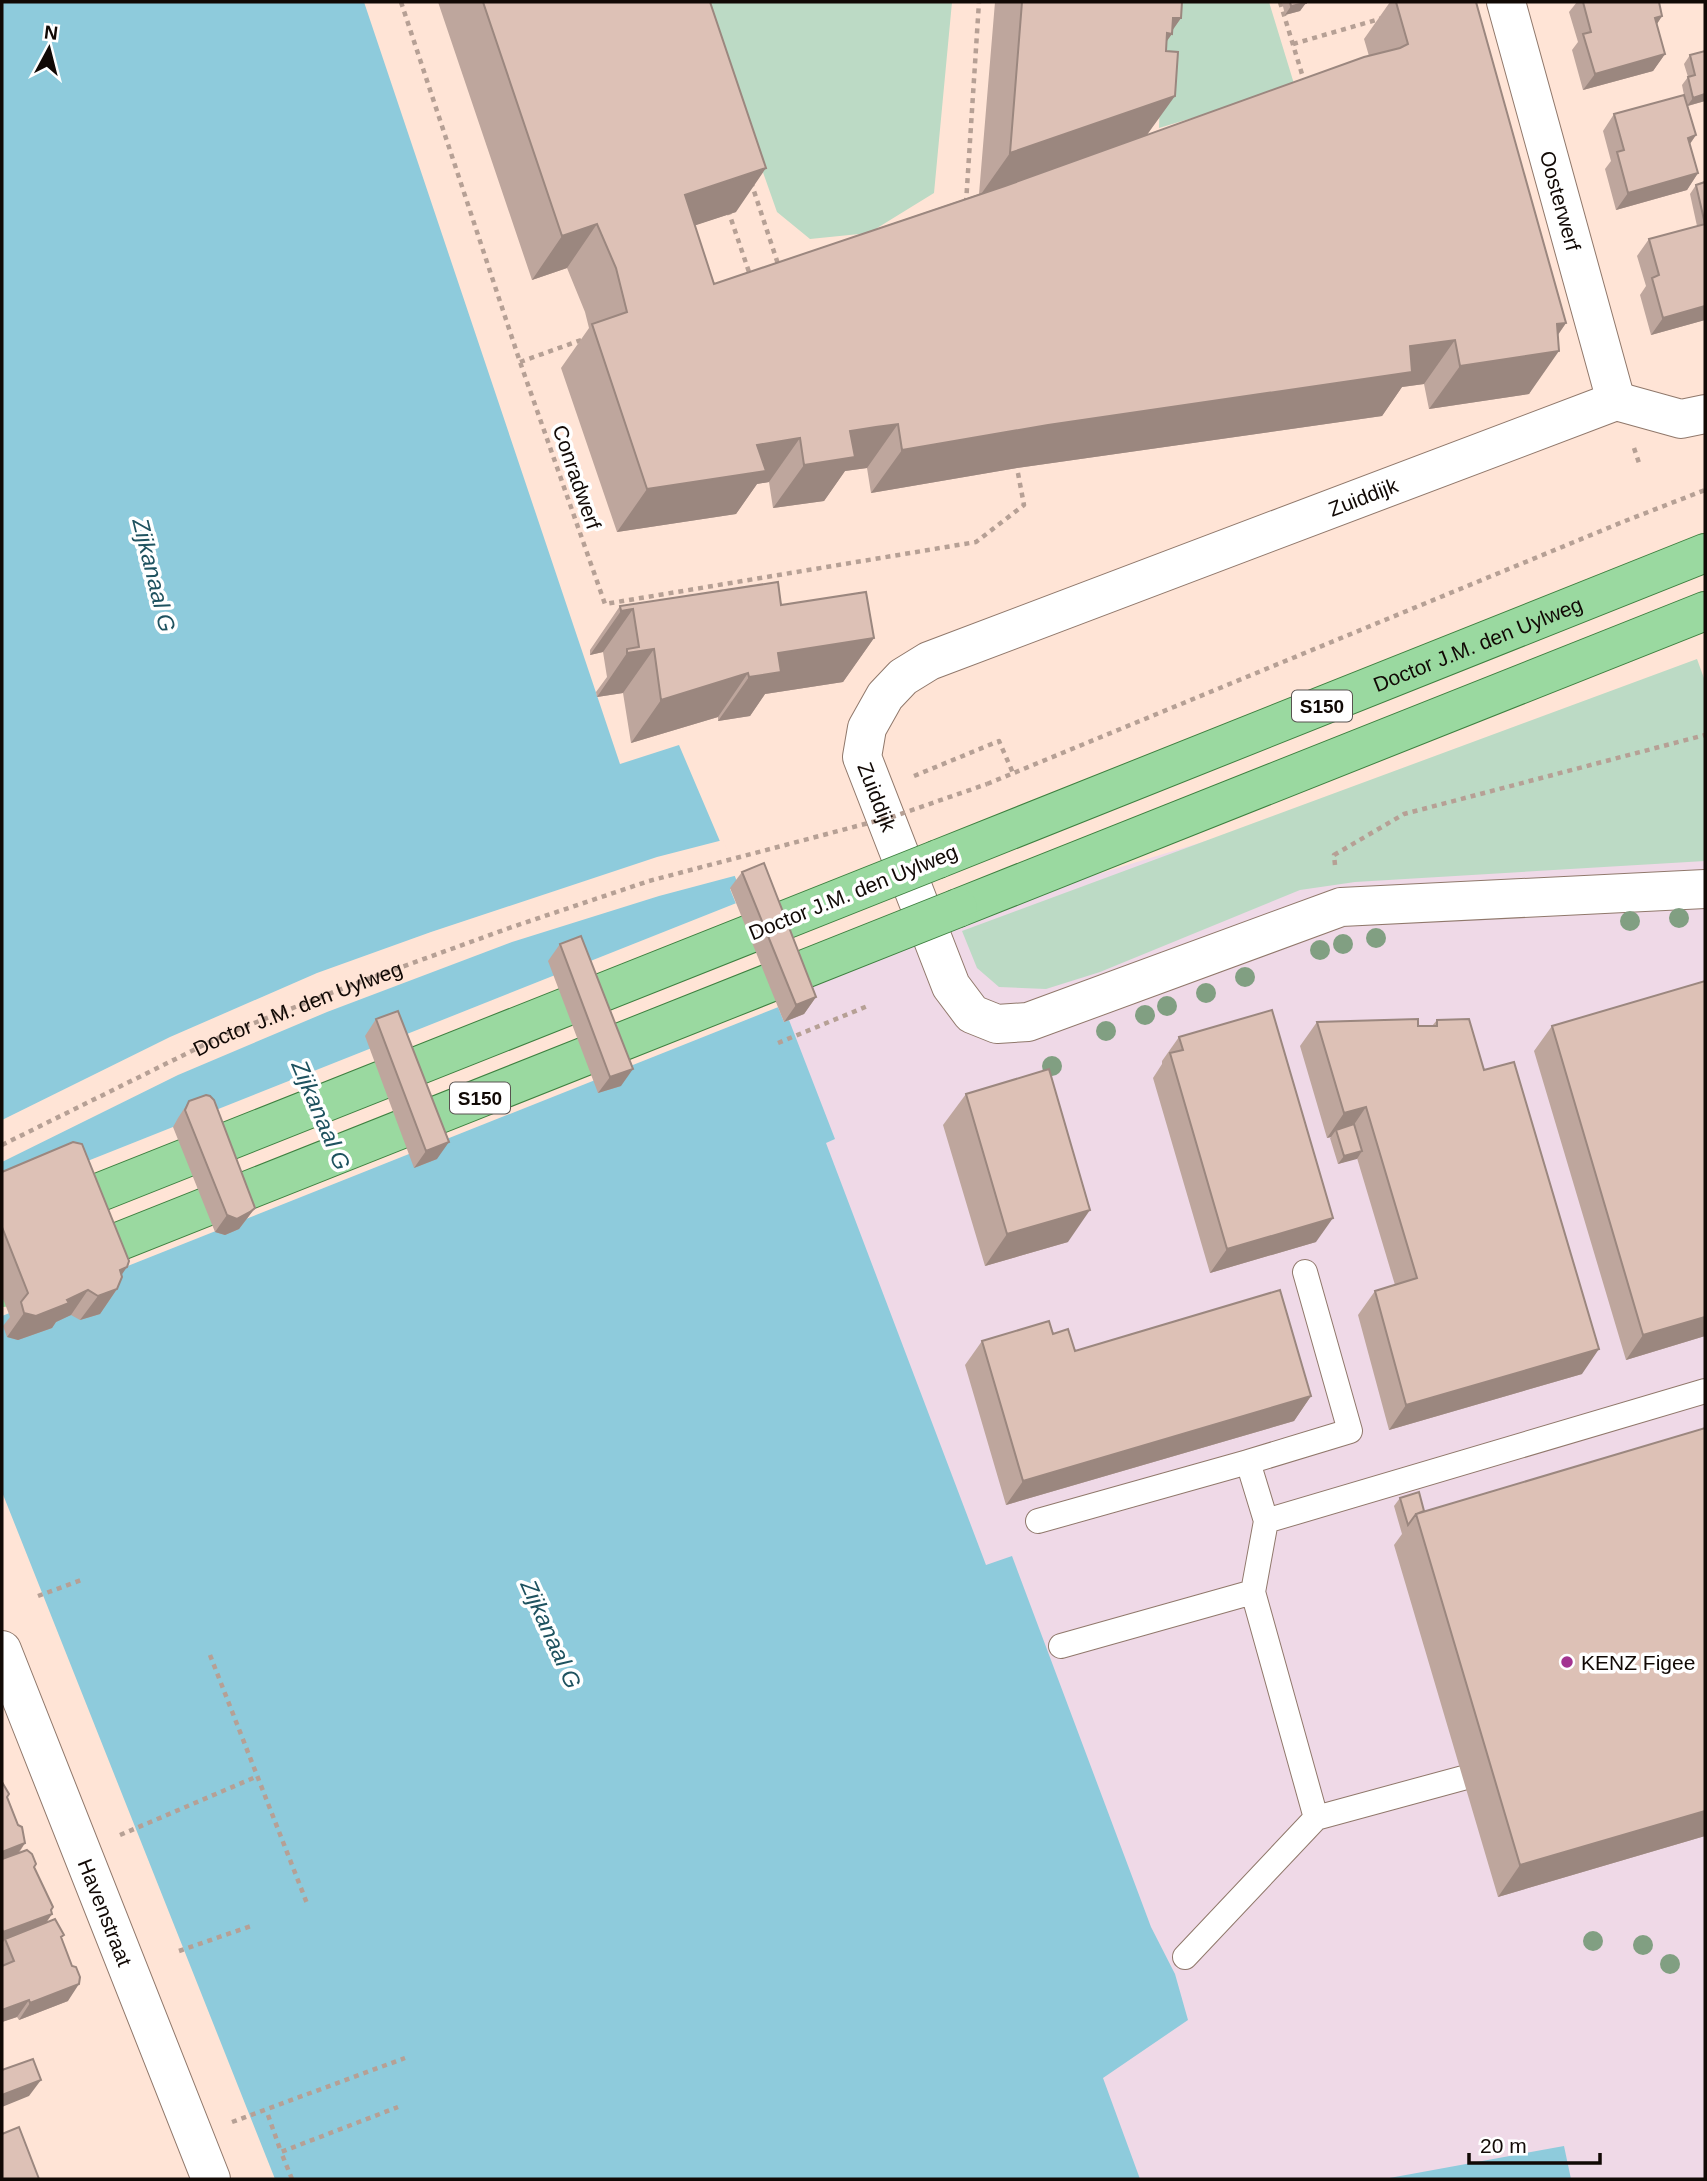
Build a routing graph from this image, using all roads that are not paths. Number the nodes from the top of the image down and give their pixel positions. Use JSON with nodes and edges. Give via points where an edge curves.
{"nodes":[{"id":1,"x":1506,"y":2,"type":"edge"},
{"id":2,"x":1616,"y":401,"type":"junction"},
{"id":3,"x":1705,"y":414,"type":"edge"},
{"id":4,"x":1705,"y":553,"type":"edge"},
{"id":5,"x":1705,"y":611,"type":"edge"},
{"id":6,"x":1705,"y":889,"type":"edge"},
{"id":7,"x":2,"y":1231,"type":"edge"},
{"id":8,"x":1305,"y":1272,"type":"dead end"},
{"id":9,"x":2,"y":1288,"type":"edge"},
{"id":10,"x":1705,"y":1391,"type":"edge"},
{"id":11,"x":1248,"y":1462,"type":"junction"},
{"id":12,"x":1038,"y":1521,"type":"dead end"},
{"id":13,"x":1266,"y":1521,"type":"junction"},
{"id":14,"x":1253,"y":1592,"type":"junction"},
{"id":15,"x":1061,"y":1646,"type":"dead end"},
{"id":16,"x":2,"y":1650,"type":"edge"},
{"id":17,"x":1463,"y":1778,"type":"dead end"},
{"id":18,"x":1316,"y":1818,"type":"junction"},
{"id":19,"x":1185,"y":1957,"type":"dead end"},
{"id":20,"x":207,"y":2177,"type":"edge"}],
"edges":[{"from":1,"to":2,"type":"street","name":"Oosterwerf"},
{"from":2,"to":3,"type":"street","via":[[1681,419]]},
{"from":2,"to":6,"type":"street","name":"Zuiddijk","via":[[929,662],[903,677],[885,696],[867,728],[862,757],[951,986],[972,1014],[997,1024],[1028,1022],[1341,907]]},
{"from":4,"to":7,"type":"main road","name":"Doctor J.M. den Uylweg","number":"S150","bridge":true},
{"from":5,"to":9,"type":"main road","number":"S150","bridge":true},
{"from":8,"to":11,"type":"lane","via":[[1350,1431]]},
{"from":10,"to":13,"type":"lane"},
{"from":11,"to":12,"type":"lane"},
{"from":11,"to":13,"type":"lane"},
{"from":13,"to":14,"type":"lane"},
{"from":14,"to":15,"type":"lane"},
{"from":14,"to":18,"type":"lane"},
{"from":16,"to":20,"type":"street","name":"Havenstraat"},
{"from":17,"to":18,"type":"lane"},
{"from":18,"to":19,"type":"lane"}]}
